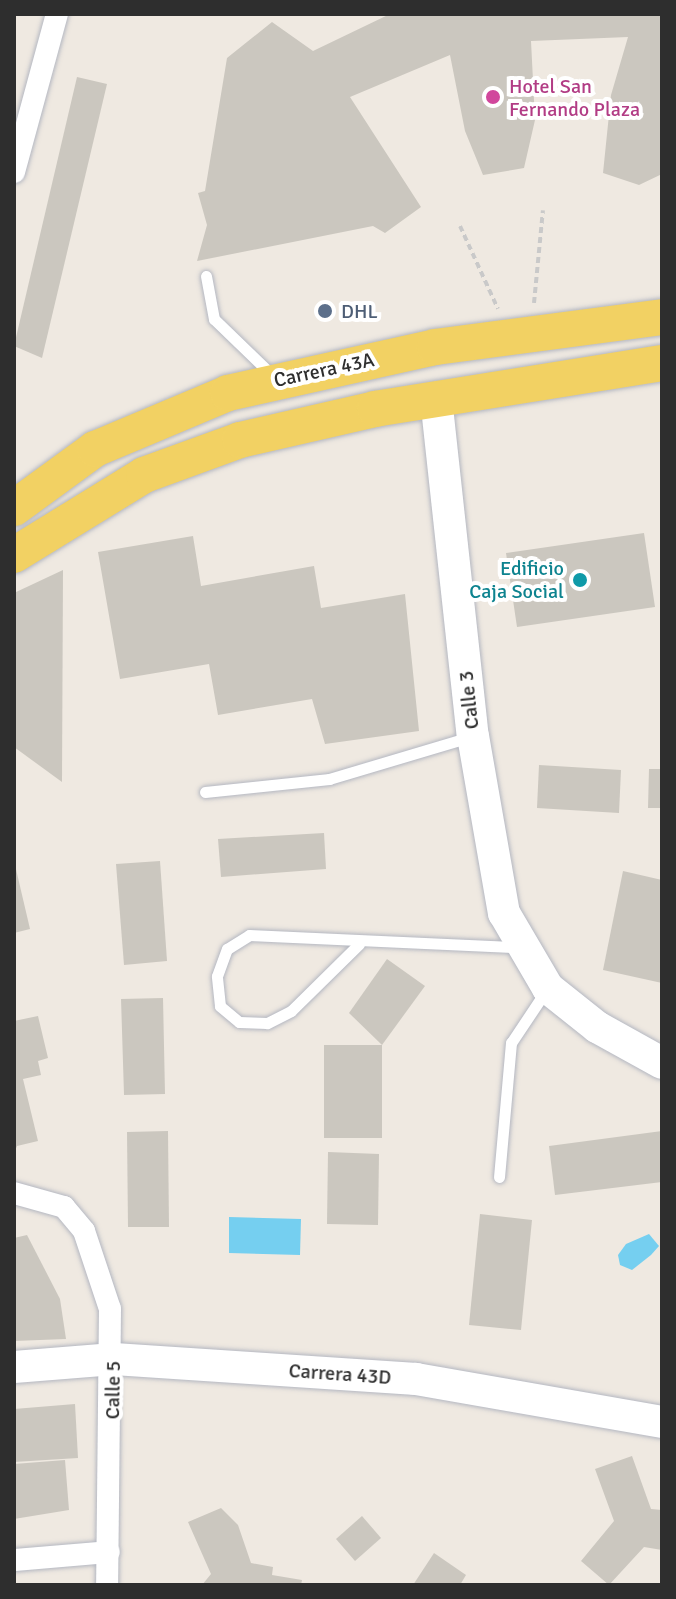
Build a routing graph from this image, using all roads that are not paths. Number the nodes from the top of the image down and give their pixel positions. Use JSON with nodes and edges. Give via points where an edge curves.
{"nodes":[{"id":1,"x":57,"y":14,"type":"edge"},
{"id":2,"x":14,"y":172,"type":"edge"},
{"id":3,"x":206,"y":276,"type":"dead end"},
{"id":4,"x":662,"y":317,"type":"edge"},
{"id":5,"x":662,"y":363,"type":"edge"},
{"id":6,"x":276,"y":379,"type":"junction"},
{"id":7,"x":436,"y":398,"type":"junction"},
{"id":8,"x":14,"y":508,"type":"edge"},
{"id":9,"x":14,"y":555,"type":"edge"},
{"id":10,"x":473,"y":736,"type":"junction"},
{"id":11,"x":205,"y":792,"type":"dead end"},
{"id":12,"x":359,"y":944,"type":"junction"},
{"id":13,"x":520,"y":947,"type":"junction"},
{"id":14,"x":548,"y":988,"type":"junction"},
{"id":15,"x":662,"y":1063,"type":"edge"},
{"id":16,"x":499,"y":1177,"type":"dead end"},
{"id":17,"x":14,"y":1193,"type":"edge"},
{"id":18,"x":114,"y":1359,"type":"junction"},
{"id":19,"x":14,"y":1367,"type":"edge"},
{"id":20,"x":662,"y":1422,"type":"edge"},
{"id":21,"x":109,"y":1552,"type":"junction"},
{"id":22,"x":14,"y":1560,"type":"edge"},
{"id":23,"x":107,"y":1585,"type":"edge"}],
"edges":[{"from":1,"to":2,"type":"street"},
{"from":3,"to":6,"type":"lane","via":[[214,319]]},
{"from":4,"to":6,"type":"main road","name":"Carrera 43A","via":[[435,347]]},
{"from":5,"to":7,"type":"main road"},
{"from":6,"to":8,"type":"main road","name":"Carrera 43A","via":[[161,417],[95,449]]},
{"from":7,"to":9,"type":"main road","via":[[207,450],[116,490]]},
{"from":7,"to":10,"type":"street","name":"Calle 3"},
{"from":10,"to":11,"type":"lane","via":[[329,779]]},
{"from":10,"to":13,"type":"street","name":"Calle 3","via":[[504,913]]},
{"from":12,"to":12,"type":"lane","via":[[291,1011],[267,1023],[239,1022],[220,1006],[217,976],[227,949],[249,935],[291,932]]},
{"from":12,"to":13,"type":"lane"},
{"from":13,"to":14,"type":"street","name":"Calle 3"},
{"from":14,"to":15,"type":"street","name":"Calle 3","via":[[597,1027]]},
{"from":14,"to":16,"type":"lane","via":[[511,1043]]},
{"from":17,"to":18,"type":"street","name":"Calle 5","via":[[64,1207],[84,1231],[100,1268]]},
{"from":18,"to":19,"type":"street","name":"Carrera 43D"},
{"from":18,"to":20,"type":"street","name":"Carrera 43D","via":[[416,1379]]},
{"from":18,"to":21,"type":"street","name":"Calle 5"},
{"from":21,"to":22,"type":"street"},
{"from":21,"to":23,"type":"street","name":"Calle 5"}]}
